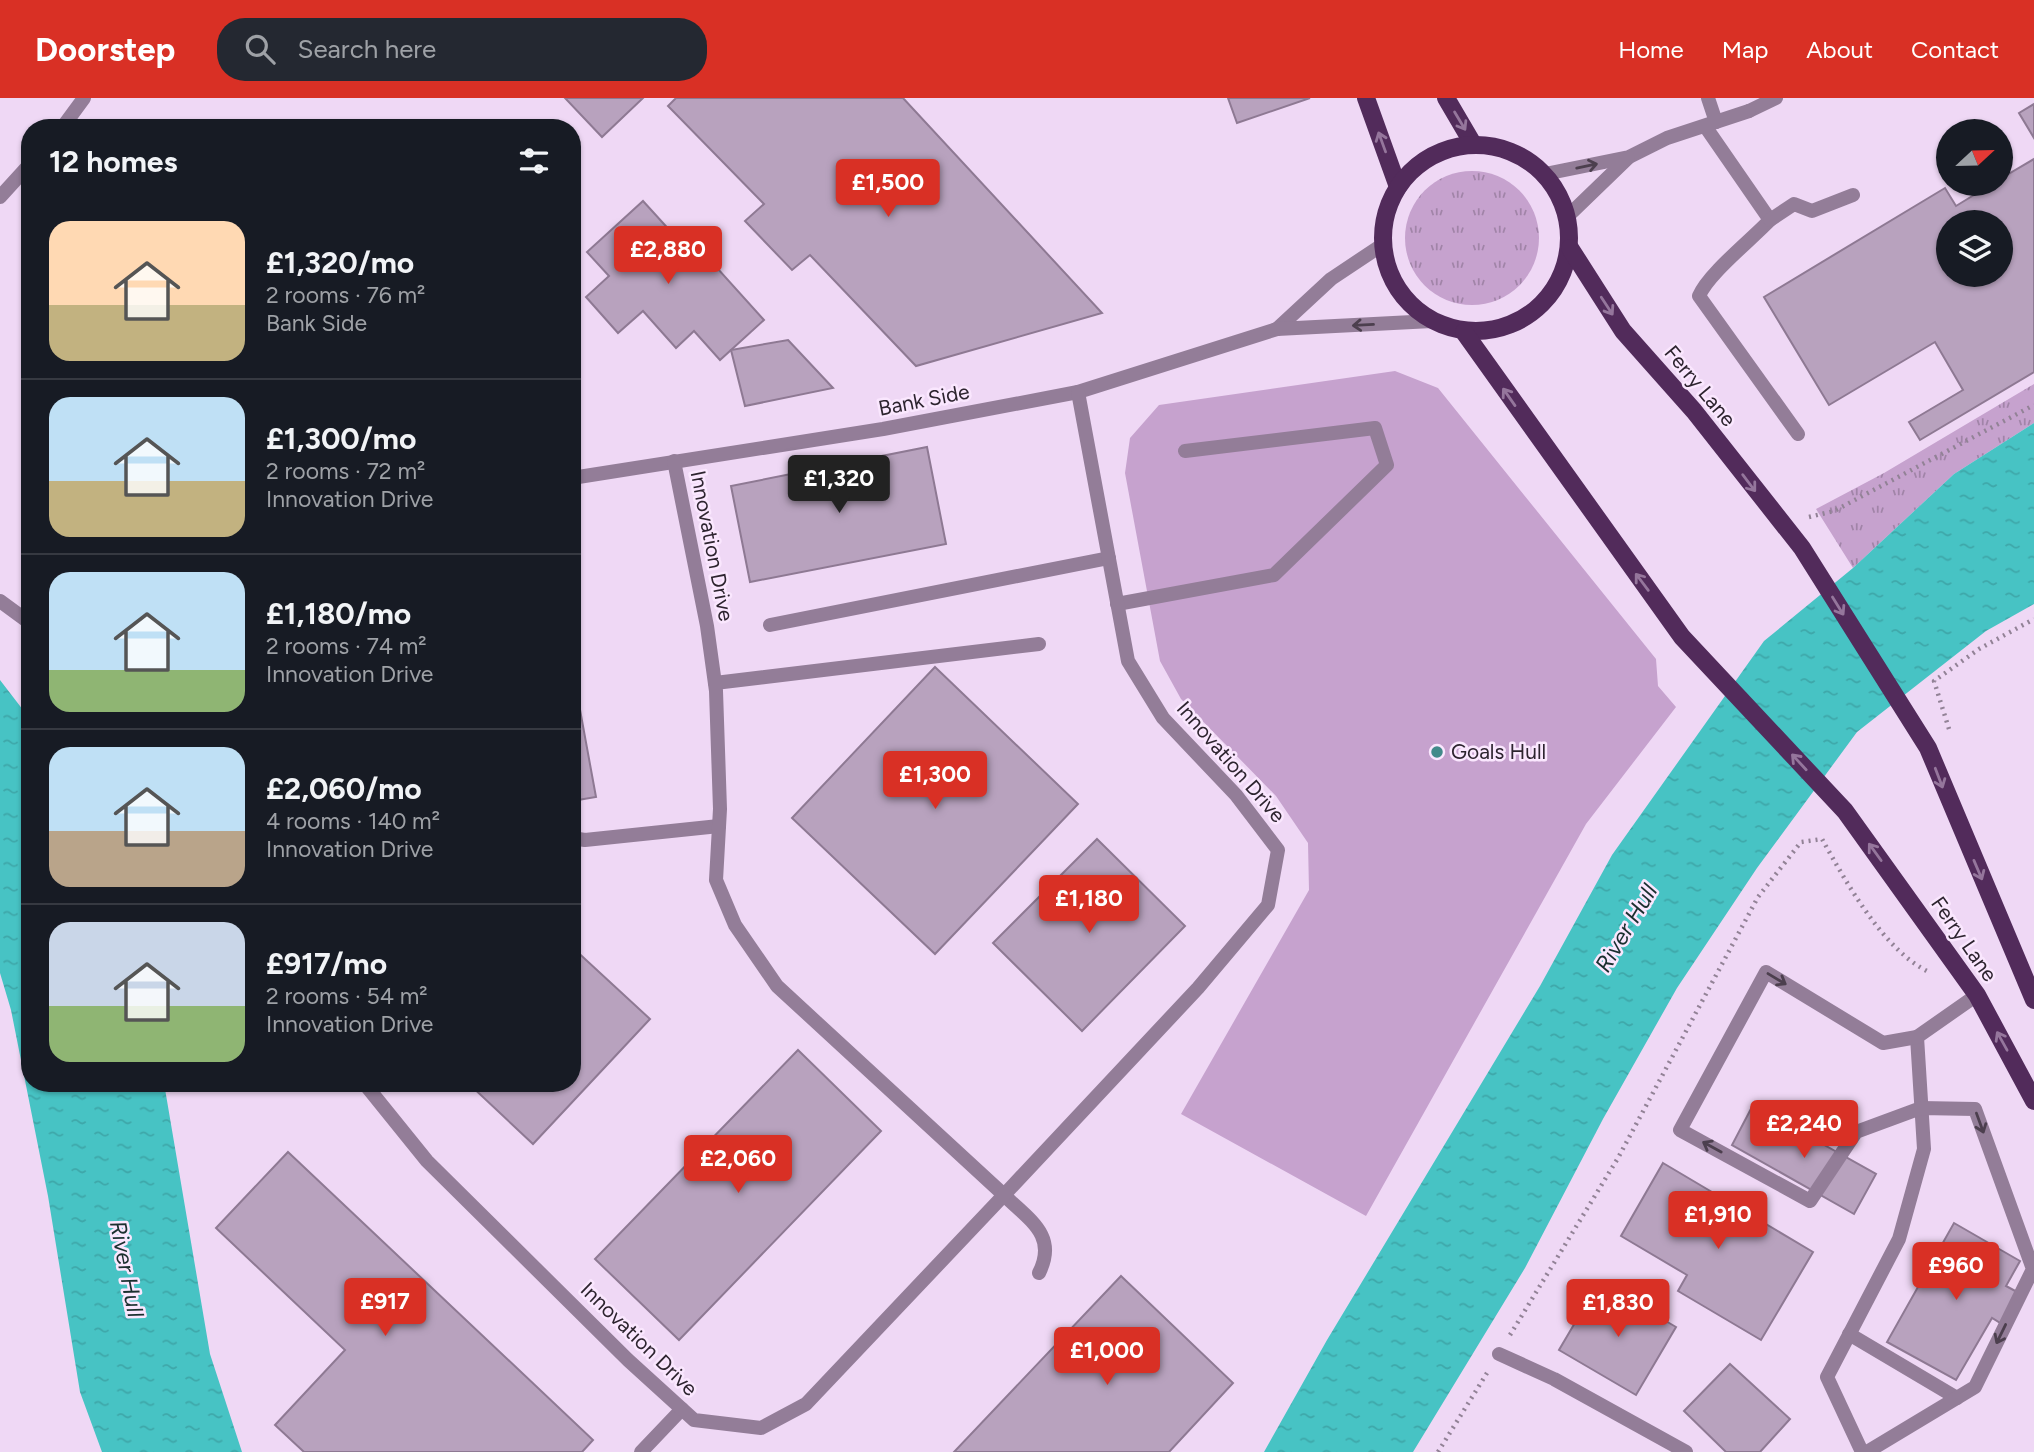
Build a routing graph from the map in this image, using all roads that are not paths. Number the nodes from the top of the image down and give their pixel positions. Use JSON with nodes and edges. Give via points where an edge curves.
{"nodes":[{"id":1,"x":84,"y":98,"type":"edge"},
{"id":2,"x":1366,"y":98,"type":"edge"},
{"id":3,"x":1446,"y":98,"type":"edge"},
{"id":4,"x":1708,"y":98,"type":"edge"},
{"id":5,"x":1776,"y":98,"type":"edge"},
{"id":6,"x":69,"y":119,"type":"edge"},
{"id":7,"x":1711,"y":124,"type":"junction"},
{"id":8,"x":1473,"y":144,"type":"junction"},
{"id":9,"x":1629,"y":157,"type":"junction"},
{"id":10,"x":21,"y":173,"type":"edge"},
{"id":11,"x":1545,"y":174,"type":"junction"},
{"id":12,"x":1398,"y":187,"type":"junction"},
{"id":13,"x":1853,"y":195,"type":"dead end"},
{"id":14,"x":0,"y":197,"type":"edge"},
{"id":15,"x":1569,"y":215,"type":"junction"},
{"id":16,"x":1770,"y":220,"type":"junction"},
{"id":17,"x":1382,"y":244,"type":"junction"},
{"id":18,"x":1570,"y":248,"type":"junction"},
{"id":19,"x":1432,"y":321,"type":"junction"},
{"id":20,"x":1277,"y":329,"type":"junction"},
{"id":21,"x":1464,"y":332,"type":"junction"},
{"id":22,"x":1078,"y":391,"type":"junction"},
{"id":23,"x":1798,"y":433,"type":"dead end"},
{"id":24,"x":1185,"y":451,"type":"dead end"},
{"id":25,"x":674,"y":461,"type":"junction"},
{"id":26,"x":581,"y":476,"type":"edge"},
{"id":27,"x":1109,"y":558,"type":"junction"},
{"id":28,"x":0,"y":601,"type":"edge"},
{"id":29,"x":1117,"y":604,"type":"junction"},
{"id":30,"x":21,"y":616,"type":"edge"},
{"id":31,"x":770,"y":625,"type":"dead end"},
{"id":32,"x":1040,"y":644,"type":"dead end"},
{"id":33,"x":715,"y":683,"type":"junction"},
{"id":34,"x":719,"y":825,"type":"junction"},
{"id":35,"x":581,"y":839,"type":"edge"},
{"id":36,"x":2033,"y":993,"type":"edge"},
{"id":37,"x":1977,"y":995,"type":"junction"},
{"id":38,"x":1917,"y":1037,"type":"junction"},
{"id":39,"x":371,"y":1092,"type":"edge"},
{"id":40,"x":2034,"y":1101,"type":"edge"},
{"id":41,"x":1921,"y":1108,"type":"junction"},
{"id":42,"x":1004,"y":1195,"type":"junction"},
{"id":43,"x":1039,"y":1273,"type":"dead end"},
{"id":44,"x":1849,"y":1334,"type":"junction"},
{"id":45,"x":1499,"y":1354,"type":"dead end"},
{"id":46,"x":1957,"y":1398,"type":"junction"},
{"id":47,"x":682,"y":1409,"type":"junction"},
{"id":48,"x":641,"y":1452,"type":"edge"},
{"id":49,"x":1686,"y":1452,"type":"edge"},
{"id":50,"x":1865,"y":1452,"type":"edge"}],
"edges":[{"from":1,"to":6,"type":"street"},
{"from":12,"to":2,"type":"main road","one_way":true},
{"from":3,"to":8,"type":"main road","one_way":true},
{"from":4,"to":7,"type":"street"},
{"from":5,"to":7,"type":"street"},
{"from":7,"to":9,"type":"street"},
{"from":7,"to":16,"type":"street"},
{"from":8,"to":11,"type":"main road","via":[[1514,152]]},
{"from":8,"to":12,"type":"main road","via":[[1433,155]]},
{"from":11,"to":9,"type":"street","one_way":true},
{"from":9,"to":15,"type":"street"},
{"from":10,"to":14,"type":"street"},
{"from":11,"to":15,"type":"main road"},
{"from":12,"to":17,"type":"main road","via":[[1383,222]]},
{"from":13,"to":16,"type":"street","via":[[1812,211],[1794,204]]},
{"from":15,"to":18,"type":"main road"},
{"from":16,"to":23,"type":"street","via":[[1705,281],[1699,296]]},
{"from":17,"to":19,"type":"main road","via":[[1394,284]]},
{"from":17,"to":20,"type":"street","name":"Bank Side","via":[[1331,279]]},
{"from":18,"to":21,"type":"main road","via":[[1557,286],[1528,317],[1494,331]]},
{"from":18,"to":36,"type":"main road","name":"Ferry Lane","one_way":true,"via":[[1623,331],[1694,411],[1802,548],[1927,748]]},
{"from":19,"to":20,"type":"street","name":"Bank Side","one_way":true},
{"from":19,"to":21,"type":"main road"},
{"from":20,"to":22,"type":"street","name":"Bank Side"},
{"from":37,"to":21,"type":"main road","name":"Ferry Lane","one_way":true,"via":[[1845,811],[1682,637]]},
{"from":22,"to":25,"type":"street","name":"Bank Side","via":[[883,429]]},
{"from":22,"to":27,"type":"street","name":"Innovation Drive"},
{"from":24,"to":29,"type":"street","via":[[1375,428],[1387,465],[1274,575]]},
{"from":25,"to":26,"type":"street","name":"Bank Side"},
{"from":25,"to":33,"type":"street","name":"Innovation Drive"},
{"from":27,"to":29,"type":"street","name":"Innovation Drive"},
{"from":27,"to":31,"type":"street"},
{"from":28,"to":30,"type":"street"},
{"from":29,"to":42,"type":"street","name":"Innovation Drive","via":[[1128,661],[1163,718],[1236,795],[1278,849],[1268,905],[1198,988]]},
{"from":32,"to":33,"type":"street"},
{"from":33,"to":34,"type":"street","name":"Innovation Drive"},
{"from":34,"to":35,"type":"street"},
{"from":34,"to":42,"type":"street","name":"Innovation Drive","via":[[716,880],[735,925],[777,986]]},
{"from":37,"to":38,"type":"street"},
{"from":40,"to":37,"type":"main road","name":"Ferry Lane","one_way":true},
{"from":38,"to":41,"type":"street"},
{"from":41,"to":38,"type":"street","one_way":true,"via":[[1856,1132],[1810,1201],[1680,1130],[1766,972],[1883,1043]]},
{"from":39,"to":47,"type":"street","name":"Innovation Drive","via":[[427,1161]]},
{"from":41,"to":44,"type":"street","via":[[1924,1149],[1899,1239]]},
{"from":41,"to":46,"type":"street","one_way":true,"via":[[1975,1110],[2033,1269],[1975,1387]]},
{"from":42,"to":43,"type":"street","via":[[1045,1238],[1048,1249]]},
{"from":42,"to":47,"type":"street","name":"Innovation Drive","via":[[806,1404],[761,1428],[694,1420]]},
{"from":44,"to":46,"type":"street"},
{"from":44,"to":50,"type":"street","via":[[1827,1377]]},
{"from":45,"to":49,"type":"street"},
{"from":46,"to":50,"type":"street"},
{"from":47,"to":48,"type":"street"}]}
